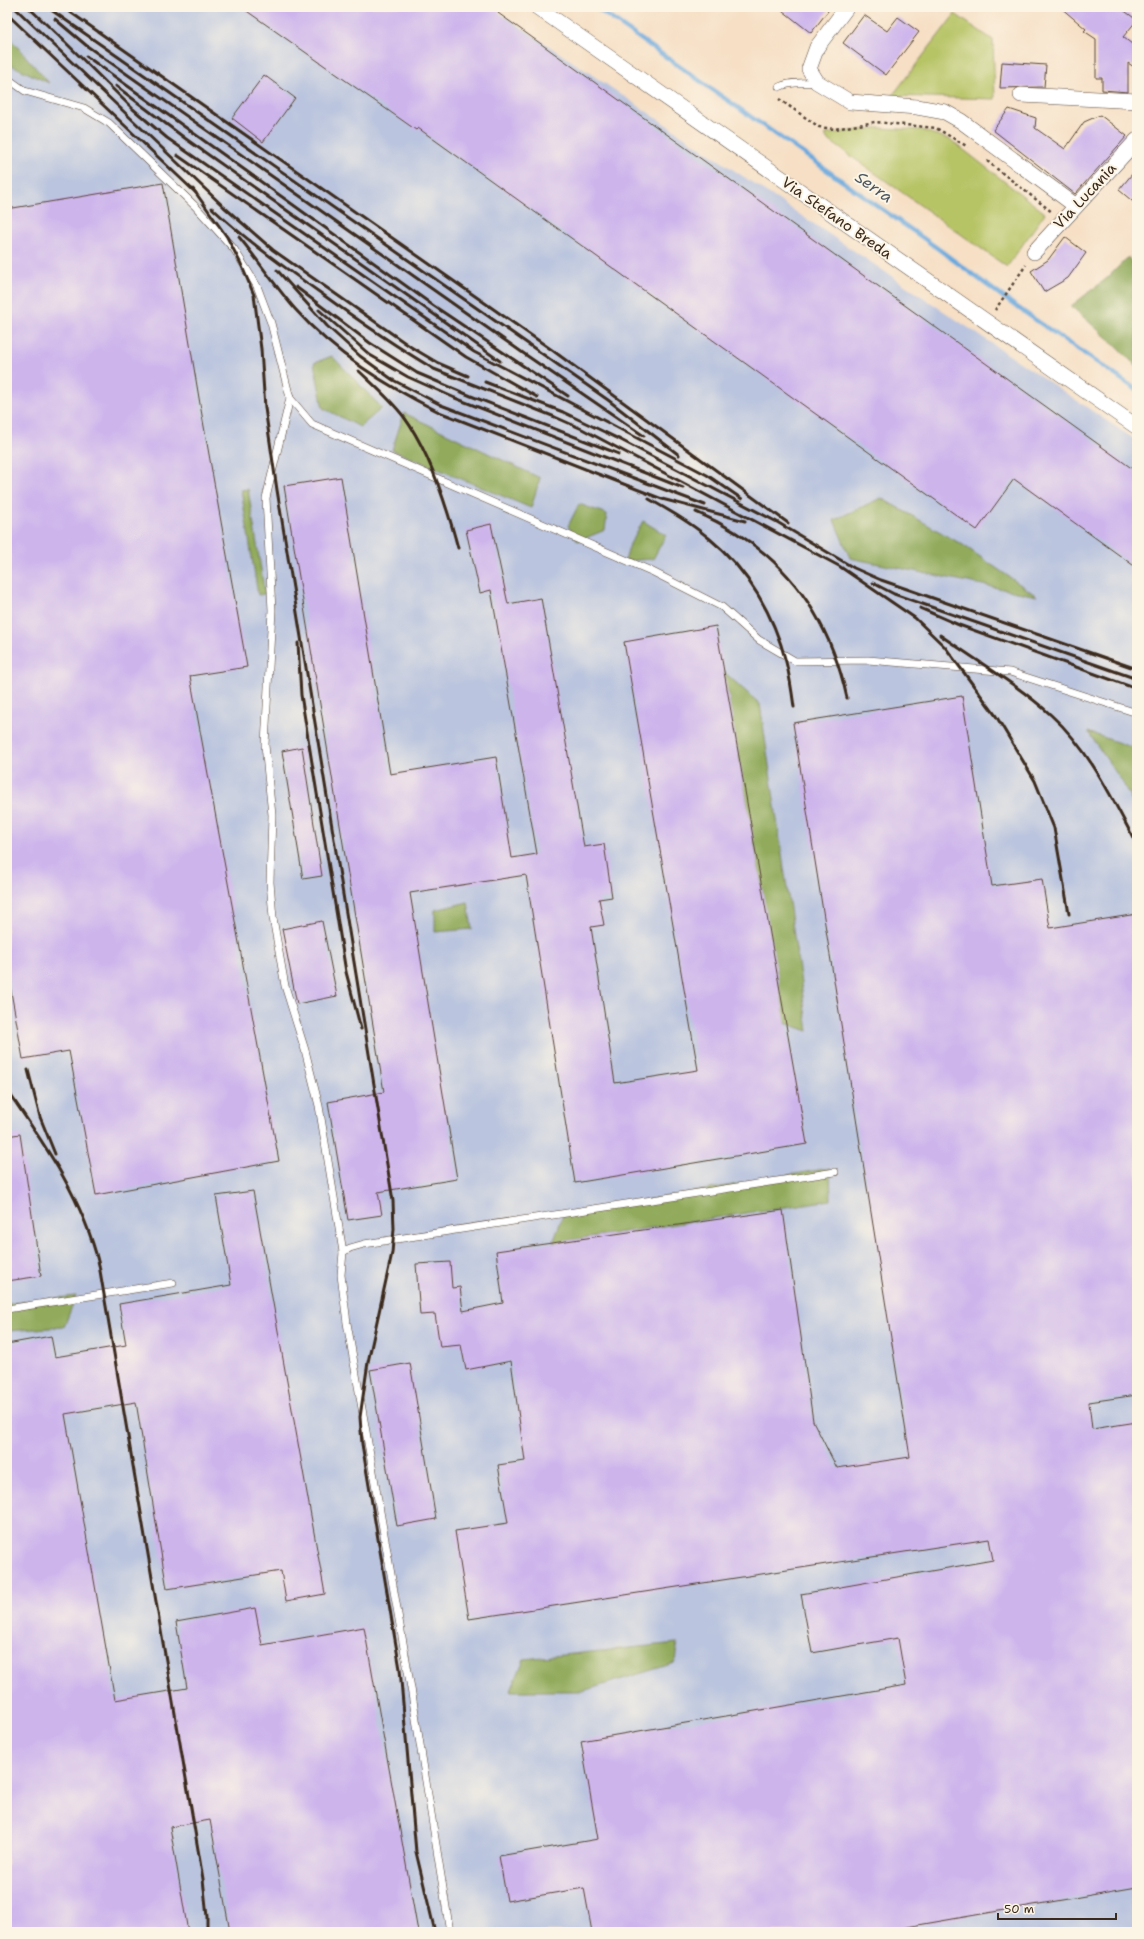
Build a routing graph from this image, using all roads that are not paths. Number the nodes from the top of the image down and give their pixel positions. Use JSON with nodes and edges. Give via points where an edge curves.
{"nodes":[{"id":1,"x":537,"y":7,"type":"edge"},
{"id":2,"x":847,"y":7,"type":"edge"},
{"id":3,"x":7,"y":78,"type":"edge"},
{"id":4,"x":817,"y":82,"type":"junction"},
{"id":5,"x":779,"y":87,"type":"road end"},
{"id":6,"x":1021,"y":95,"type":"dead end"},
{"id":7,"x":1137,"y":100,"type":"edge"},
{"id":8,"x":1137,"y":140,"type":"edge"},
{"id":9,"x":1076,"y":206,"type":"junction"},
{"id":10,"x":1034,"y":252,"type":"dead end"},
{"id":11,"x":290,"y":398,"type":"junction"},
{"id":12,"x":1137,"y":427,"type":"edge"},
{"id":13,"x":1137,"y":714,"type":"edge"},
{"id":14,"x":835,"y":1172,"type":"dead end"},
{"id":15,"x":343,"y":1252,"type":"junction"},
{"id":16,"x":173,"y":1283,"type":"dead end"},
{"id":17,"x":7,"y":1309,"type":"edge"},
{"id":18,"x":450,"y":1932,"type":"edge"}],
"edges":[{"from":1,"to":12,"type":"street","name":"Via Stefano Breda"},
{"from":2,"to":4,"type":"street","via":[[817,47],[809,69]]},
{"from":3,"to":11,"type":"lane","via":[[25,91],[84,108],[109,123],[195,206],[234,249],[257,286],[271,323]]},
{"from":4,"to":5,"type":"lane","via":[[788,82]]},
{"from":4,"to":9,"type":"street","via":[[850,102],[945,112],[961,121]]},
{"from":6,"to":7,"type":"street"},
{"from":8,"to":9,"type":"street","name":"Via Lucania"},
{"from":9,"to":10,"type":"street","name":"Via Lucania"},
{"from":11,"to":13,"type":"lane","via":[[312,424],[651,571],[722,607],[759,640],[795,661],[868,660],[1010,672]]},
{"from":11,"to":15,"type":"lane","via":[[266,498],[272,610],[265,745],[272,815],[270,882],[273,918],[285,986],[305,1050],[318,1106]]},
{"from":14,"to":15,"type":"lane","via":[[364,1244]]},
{"from":15,"to":18,"type":"lane","via":[[341,1275],[348,1323]]},
{"from":16,"to":17,"type":"lane"}]}
